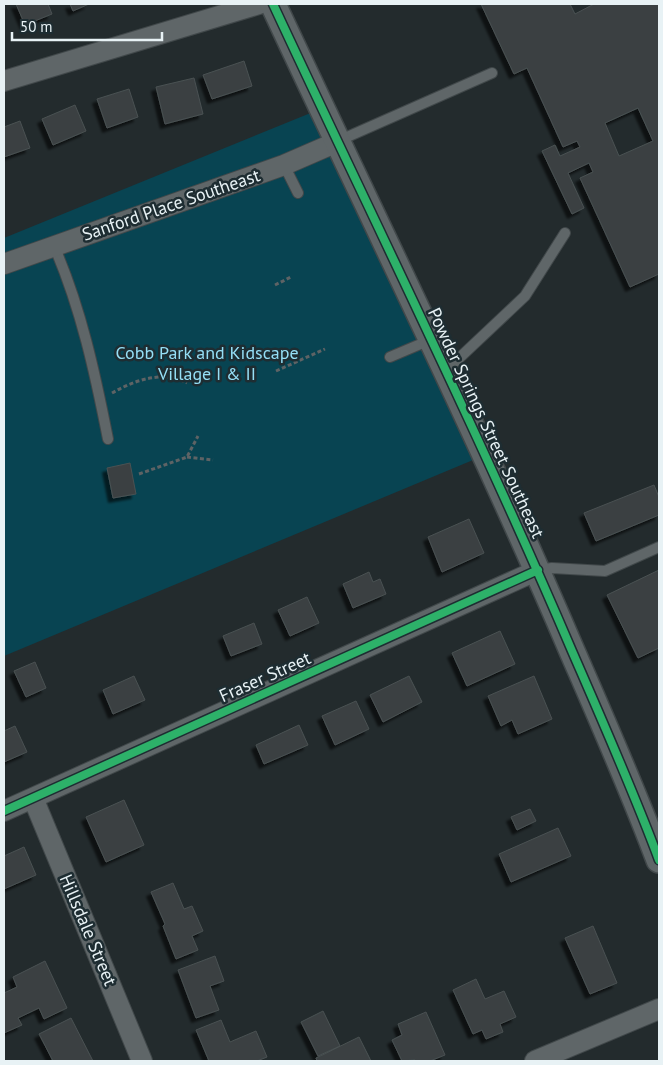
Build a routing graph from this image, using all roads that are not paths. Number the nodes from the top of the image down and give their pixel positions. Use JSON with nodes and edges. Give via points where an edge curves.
{"nodes":[{"id":1,"x":259,"y":4,"type":"edge"},
{"id":2,"x":273,"y":4,"type":"edge"},
{"id":3,"x":492,"y":73,"type":"dead end"},
{"id":4,"x":4,"y":81,"type":"edge"},
{"id":5,"x":337,"y":142,"type":"junction"},
{"id":6,"x":284,"y":165,"type":"junction"},
{"id":7,"x":298,"y":193,"type":"dead end"},
{"id":8,"x":565,"y":234,"type":"dead end"},
{"id":9,"x":54,"y":246,"type":"junction"},
{"id":10,"x":4,"y":264,"type":"edge"},
{"id":11,"x":431,"y":339,"type":"junction"},
{"id":12,"x":390,"y":357,"type":"dead end"},
{"id":13,"x":444,"y":367,"type":"junction"},
{"id":14,"x":108,"y":439,"type":"dead end"},
{"id":15,"x":659,"y":547,"type":"edge"},
{"id":16,"x":538,"y":570,"type":"junction"},
{"id":17,"x":33,"y":798,"type":"junction"},
{"id":18,"x":4,"y":811,"type":"edge"},
{"id":19,"x":656,"y":844,"type":"edge"},
{"id":20,"x":659,"y":1009,"type":"edge"},
{"id":21,"x":142,"y":1061,"type":"edge"},
{"id":22,"x":535,"y":1061,"type":"edge"}],
"edges":[{"from":1,"to":4,"type":"street"},
{"from":2,"to":5,"type":"street","name":"Powder Springs Street Southeast"},
{"from":3,"to":5,"type":"lane"},
{"from":5,"to":6,"type":"street","name":"Sanford Place Southeast"},
{"from":5,"to":11,"type":"street","name":"Powder Springs Street Southeast"},
{"from":6,"to":7,"type":"lane"},
{"from":6,"to":9,"type":"street","name":"Sanford Place Southeast"},
{"from":8,"to":13,"type":"lane","via":[[525,296],[455,362]]},
{"from":9,"to":10,"type":"street","name":"Sanford Place Southeast"},
{"from":9,"to":14,"type":"lane","via":[[75,299],[96,374]]},
{"from":11,"to":12,"type":"lane"},
{"from":11,"to":13,"type":"street","name":"Powder Springs Street Southeast"},
{"from":13,"to":16,"type":"street","name":"Powder Springs Street Southeast"},
{"from":15,"to":16,"type":"lane","via":[[606,571]]},
{"from":16,"to":17,"type":"street","name":"Fraser Street"},
{"from":16,"to":19,"type":"street","name":"Powder Springs Street Southeast"},
{"from":17,"to":18,"type":"street","name":"Fraser Street"},
{"from":17,"to":21,"type":"street","name":"Hillsdale Street"},
{"from":20,"to":22,"type":"street"}]}
